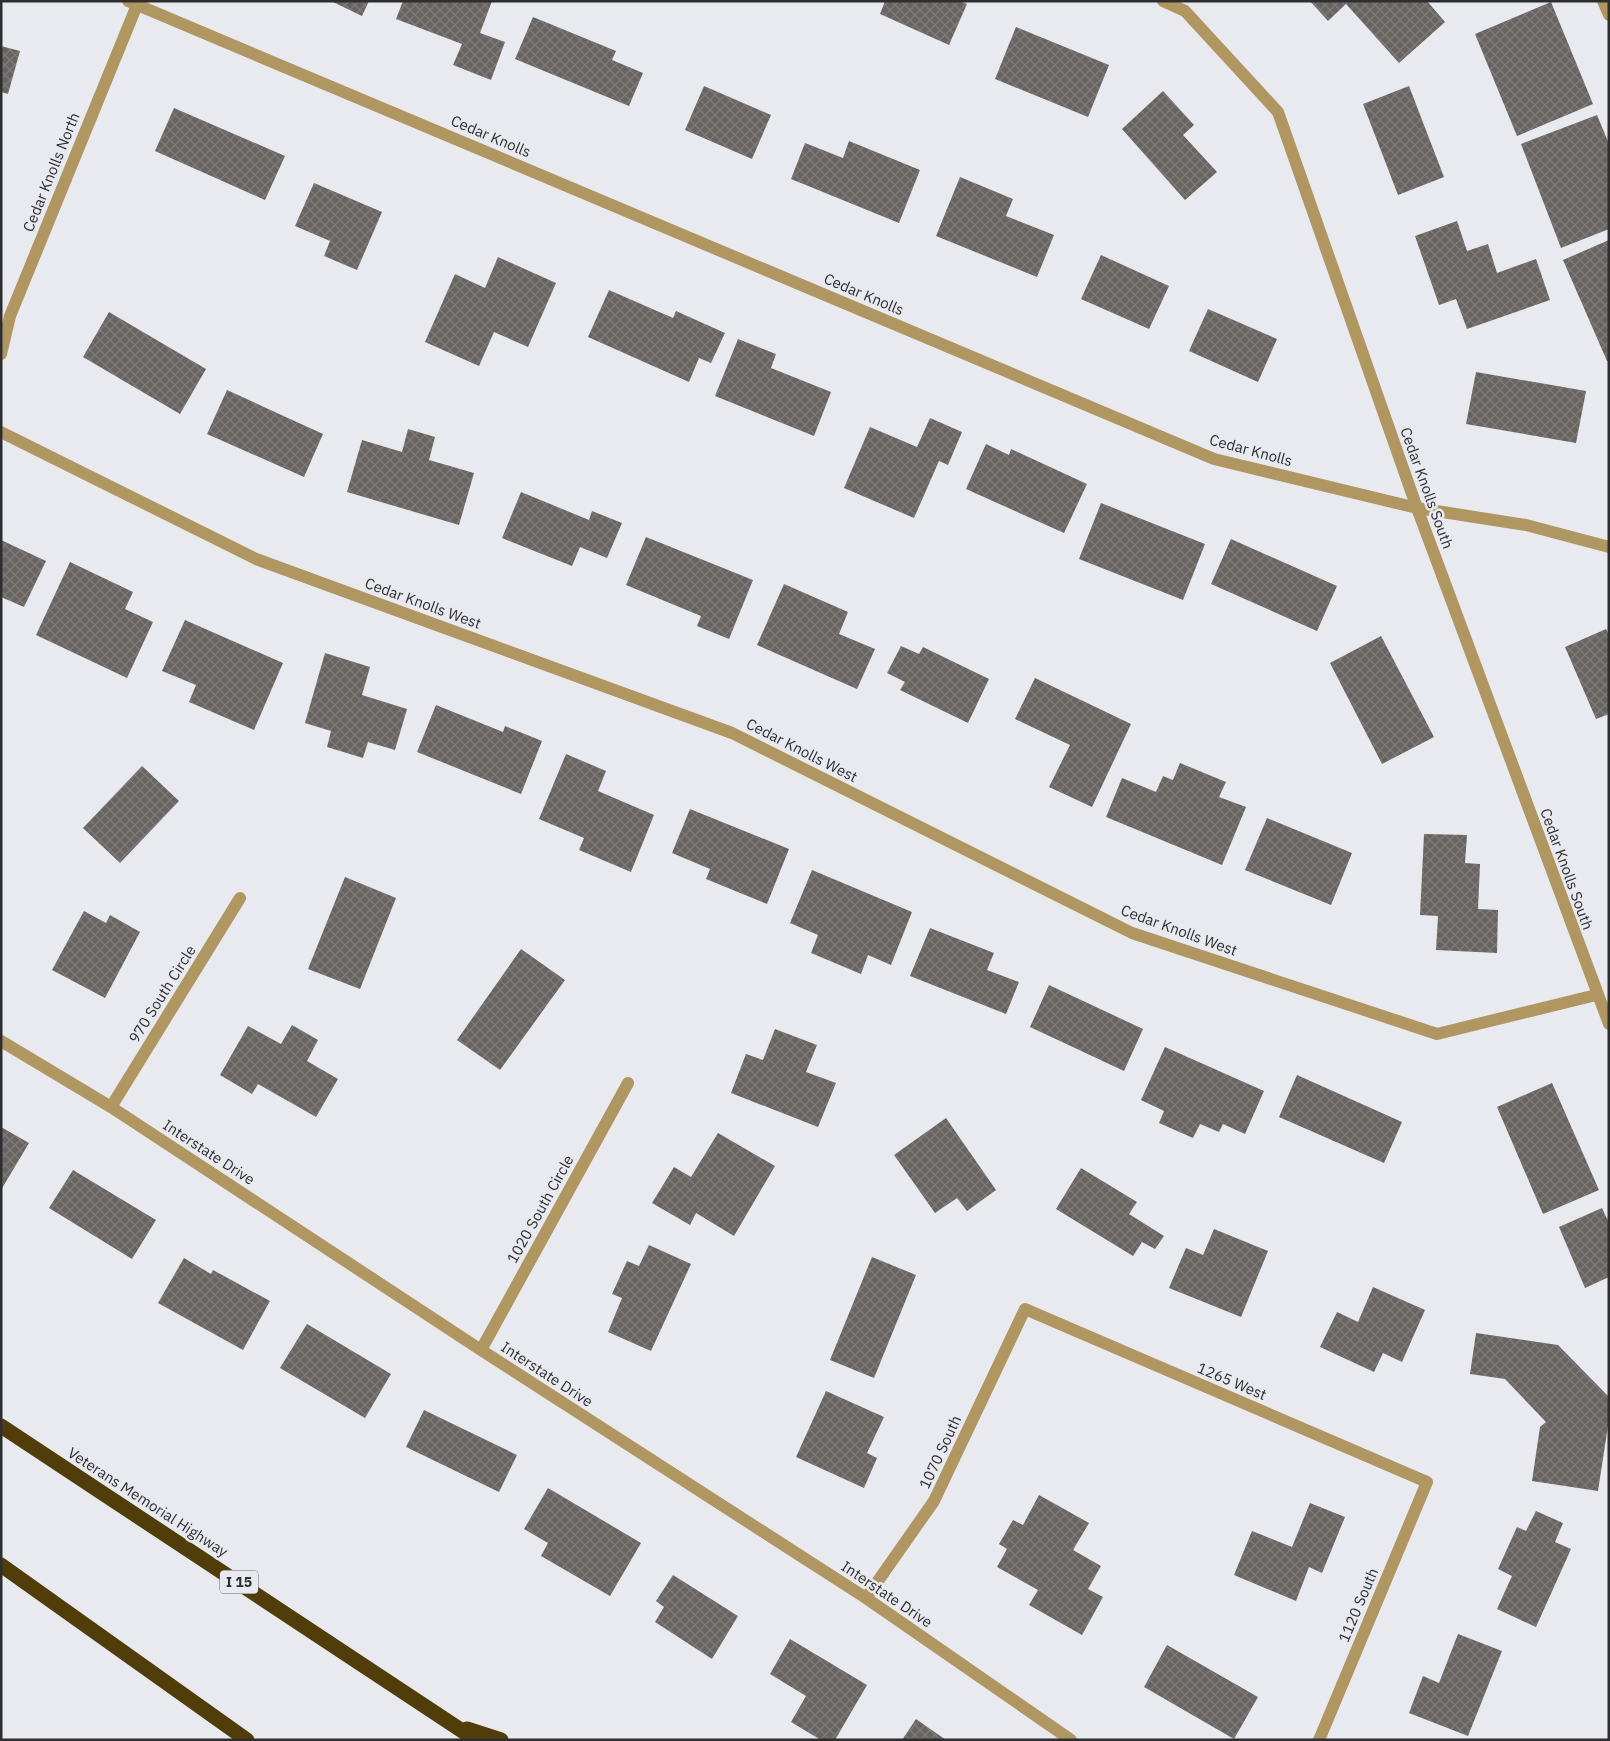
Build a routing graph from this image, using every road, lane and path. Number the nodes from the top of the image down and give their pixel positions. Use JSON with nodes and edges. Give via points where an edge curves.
{"nodes":[{"id":1,"x":1163,"y":1,"type":"edge"},
{"id":2,"x":1603,"y":1,"type":"edge"},
{"id":3,"x":133,"y":3,"type":"edge"},
{"id":4,"x":1609,"y":15,"type":"edge"},
{"id":5,"x":1,"y":354,"type":"edge"},
{"id":6,"x":1,"y":432,"type":"edge"},
{"id":7,"x":1416,"y":508,"type":"junction"},
{"id":8,"x":1609,"y":547,"type":"edge"},
{"id":9,"x":240,"y":898,"type":"dead end"},
{"id":10,"x":1596,"y":995,"type":"junction"},
{"id":11,"x":1609,"y":1024,"type":"edge"},
{"id":12,"x":1,"y":1041,"type":"edge"},
{"id":13,"x":628,"y":1083,"type":"dead end"},
{"id":14,"x":111,"y":1107,"type":"junction"},
{"id":15,"x":1025,"y":1309,"type":"joint"},
{"id":16,"x":481,"y":1350,"type":"junction"},
{"id":17,"x":1,"y":1426,"type":"edge"},
{"id":18,"x":1427,"y":1482,"type":"joint"},
{"id":19,"x":1,"y":1565,"type":"edge"},
{"id":20,"x":866,"y":1598,"type":"junction"},
{"id":21,"x":455,"y":1725,"type":"junction"},
{"id":22,"x":248,"y":1740,"type":"edge"},
{"id":23,"x":476,"y":1740,"type":"edge"},
{"id":24,"x":501,"y":1740,"type":"edge"},
{"id":25,"x":1071,"y":1740,"type":"edge"},
{"id":26,"x":1319,"y":1740,"type":"edge"}],
"edges":[{"from":1,"to":7,"type":"street","name":"Cedar Knolls South","via":[[1185,11],[1278,112]]},
{"from":2,"to":4,"type":"street"},
{"from":3,"to":5,"type":"street","name":"Cedar Knolls North","via":[[10,316]]},
{"from":3,"to":7,"type":"street","name":"Cedar Knolls","via":[[1214,459]]},
{"from":6,"to":10,"type":"street","name":"Cedar Knolls West","via":[[256,559],[732,733],[1132,933],[1436,1034]]},
{"from":7,"to":8,"type":"street","name":"Cedar Knolls","via":[[1526,526]]},
{"from":7,"to":10,"type":"street","name":"Cedar Knolls South"},
{"from":9,"to":14,"type":"street","name":"970 South Circle"},
{"from":10,"to":11,"type":"street","name":"Cedar Knolls South"},
{"from":12,"to":14,"type":"street","name":"Interstate Drive"},
{"from":13,"to":16,"type":"street","name":"1020 South Circle"},
{"from":14,"to":16,"type":"street","name":"Interstate Drive"},
{"from":15,"to":18,"type":"street","name":"1265 West"},
{"from":15,"to":20,"type":"street","name":"1070 South","via":[[934,1501]]},
{"from":16,"to":20,"type":"street","name":"Interstate Drive"},
{"from":17,"to":21,"type":"highway","name":"Veterans Memorial Highway","number":"I 15"},
{"from":18,"to":26,"type":"street","name":"1120 South"},
{"from":19,"to":22,"type":"highway"},
{"from":20,"to":25,"type":"street","name":"Interstate Drive"},
{"from":21,"to":23,"type":"highway","name":"Veterans Memorial Highway","number":"I 15"},
{"from":21,"to":24,"type":"highway"}]}
